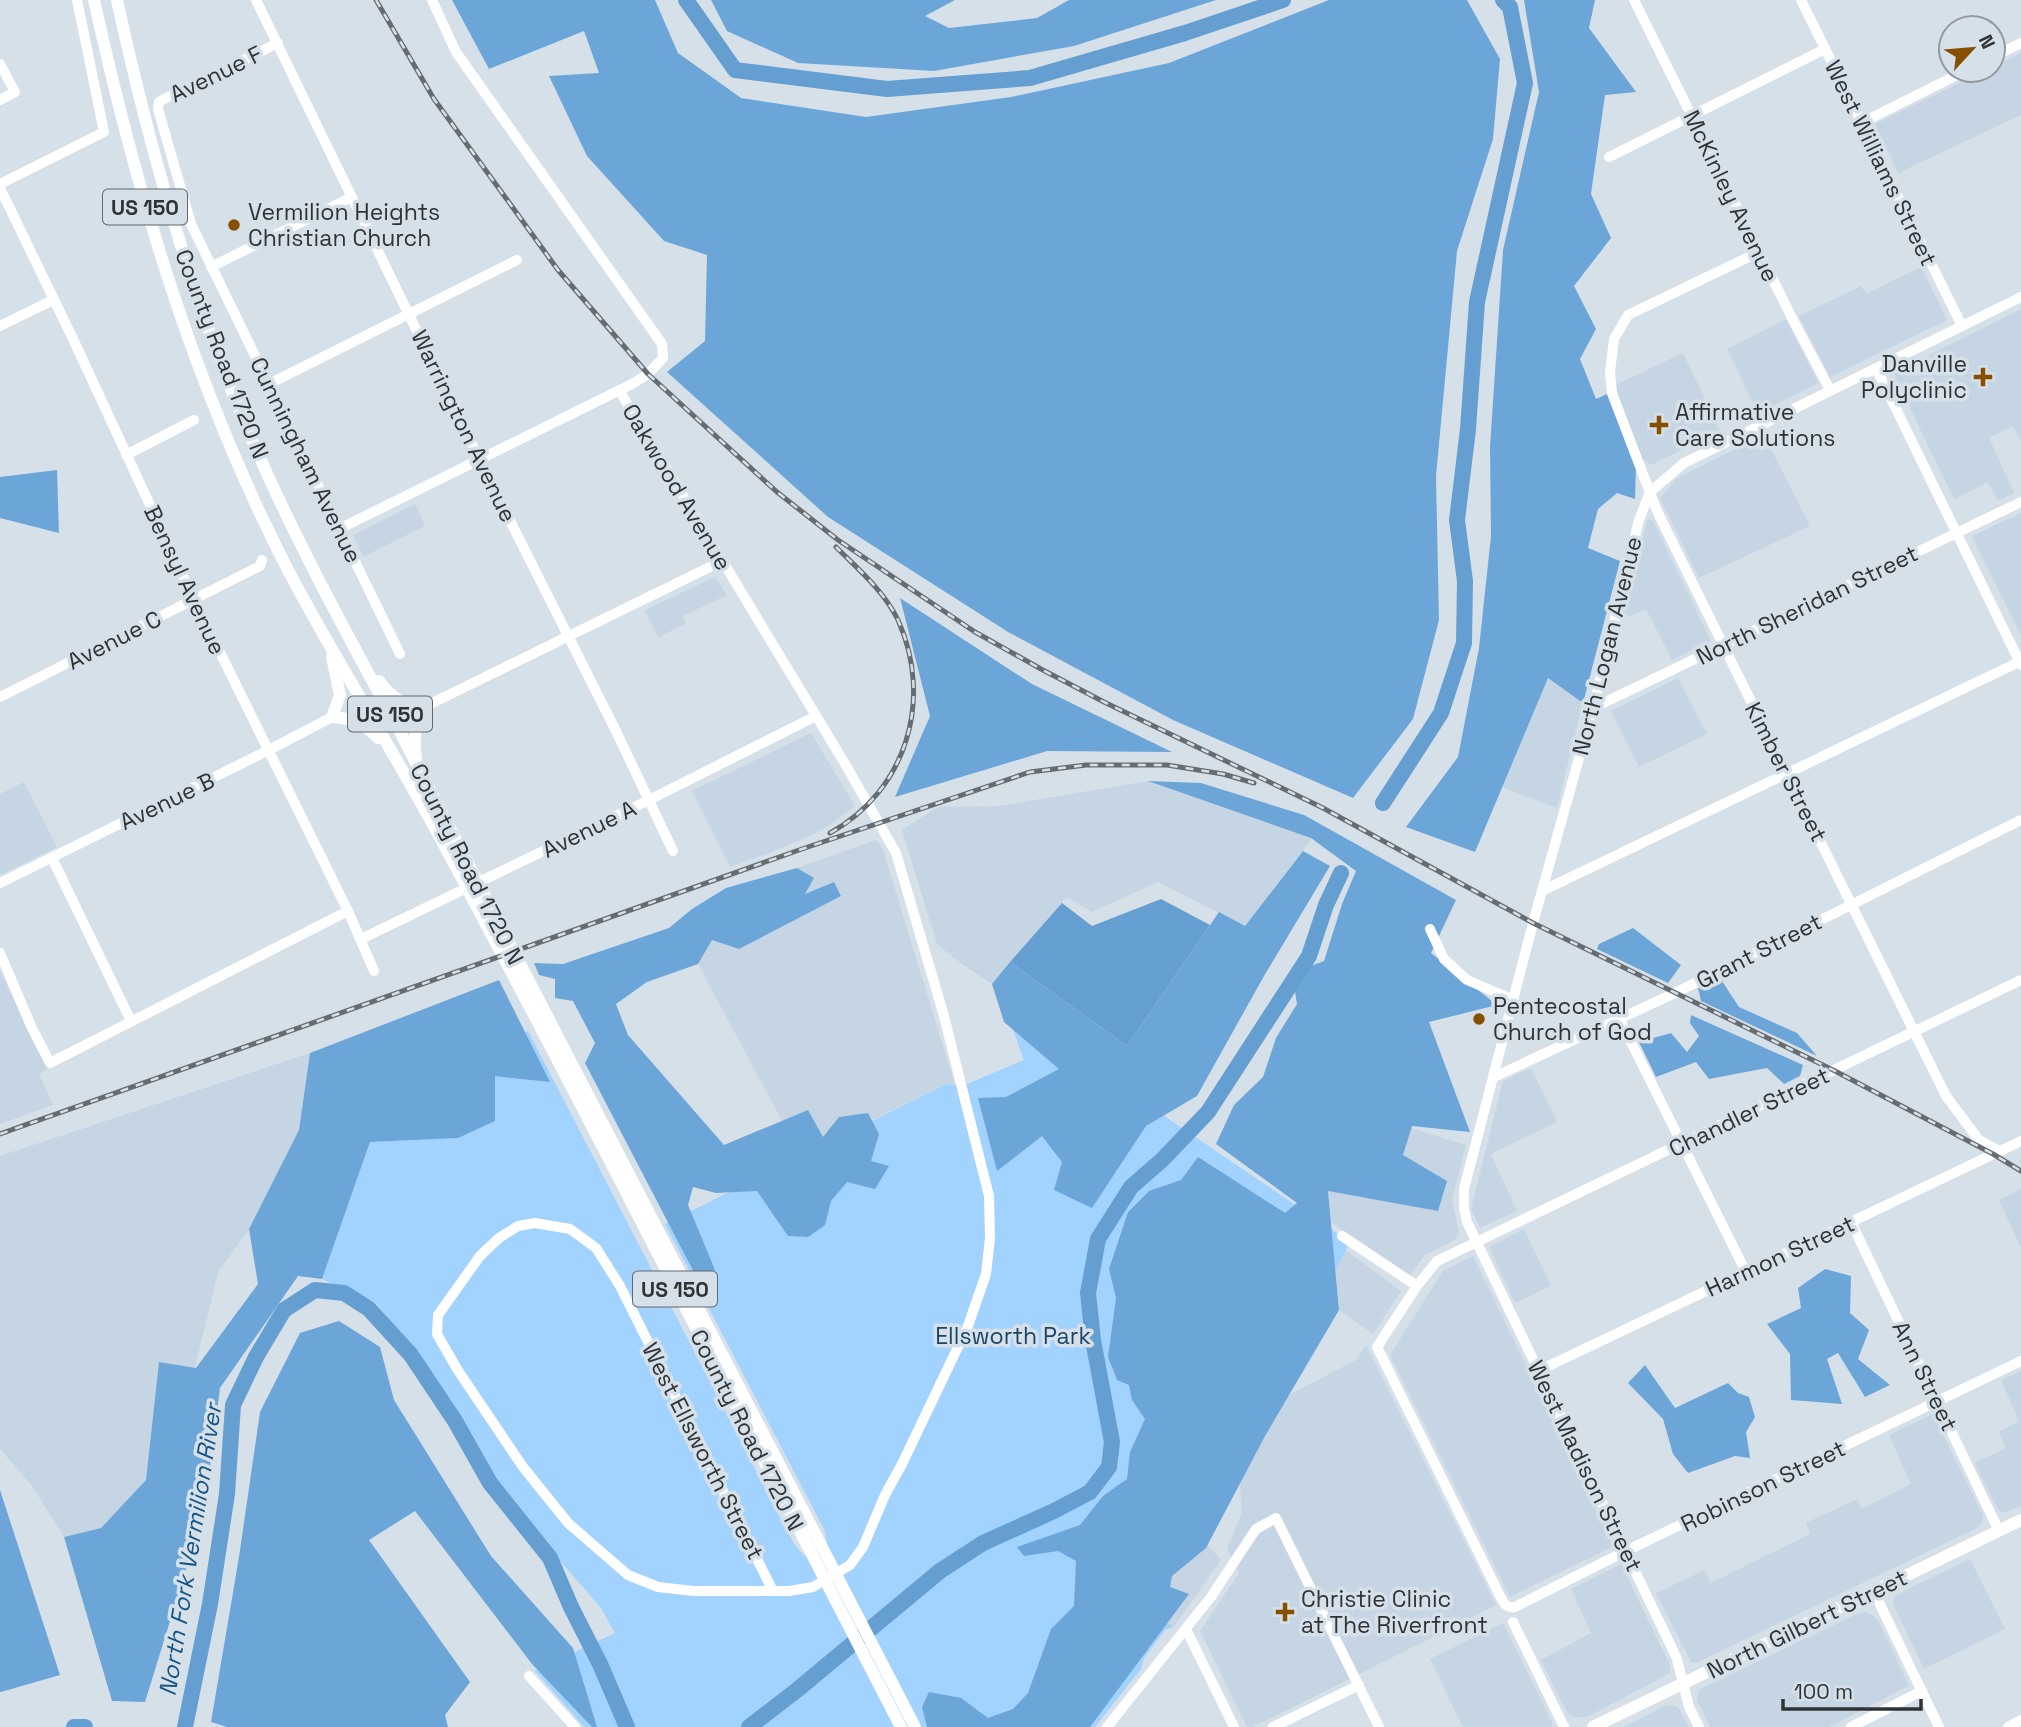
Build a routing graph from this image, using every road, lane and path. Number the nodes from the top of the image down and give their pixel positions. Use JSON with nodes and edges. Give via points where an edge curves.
{"nodes":[{"id":1,"x":78,"y":0,"type":"edge"},
{"id":2,"x":94,"y":0,"type":"edge"},
{"id":3,"x":117,"y":0,"type":"edge"},
{"id":4,"x":256,"y":0,"type":"edge"},
{"id":5,"x":432,"y":0,"type":"edge"},
{"id":6,"x":1634,"y":0,"type":"edge"},
{"id":7,"x":1801,"y":0,"type":"edge"},
{"id":8,"x":278,"y":43,"type":"junction"},
{"id":9,"x":1825,"y":49,"type":"junction"},
{"id":10,"x":0,"y":64,"type":"edge"},
{"id":11,"x":1939,"y":84,"type":"edge"},
{"id":12,"x":0,"y":100,"type":"edge"},
{"id":13,"x":1691,"y":115,"type":"junction"},
{"id":14,"x":1861,"y":123,"type":"junction"},
{"id":15,"x":1609,"y":157,"type":"dead end"},
{"id":16,"x":0,"y":186,"type":"edge"},
{"id":17,"x":352,"y":197,"type":"junction"},
{"id":18,"x":1759,"y":252,"type":"junction"},
{"id":19,"x":517,"y":260,"type":"dead end"},
{"id":20,"x":211,"y":267,"type":"junction"},
{"id":21,"x":2021,"y":297,"type":"edge"},
{"id":22,"x":53,"y":300,"type":"junction"},
{"id":23,"x":409,"y":315,"type":"junction"},
{"id":24,"x":0,"y":326,"type":"edge"},
{"id":25,"x":1962,"y":326,"type":"junction"},
{"id":26,"x":1876,"y":368,"type":"junction"},
{"id":27,"x":268,"y":384,"type":"junction"},
{"id":28,"x":619,"y":390,"type":"junction"},
{"id":29,"x":1830,"y":390,"type":"junction"},
{"id":30,"x":194,"y":420,"type":"dead end"},
{"id":31,"x":126,"y":455,"type":"junction"},
{"id":32,"x":479,"y":459,"type":"junction"},
{"id":33,"x":1650,"y":492,"type":"junction"},
{"id":34,"x":2021,"y":502,"type":"edge"},
{"id":35,"x":340,"y":530,"type":"junction"},
{"id":36,"x":1957,"y":533,"type":"junction"},
{"id":37,"x":262,"y":560,"type":"dead end"},
{"id":38,"x":722,"y":561,"type":"junction"},
{"id":39,"x":194,"y":600,"type":"junction"},
{"id":40,"x":567,"y":635,"type":"junction"},
{"id":41,"x":328,"y":643,"type":"junction"},
{"id":42,"x":1723,"y":646,"type":"junction"},
{"id":43,"x":356,"y":650,"type":"junction"},
{"id":44,"x":400,"y":654,"type":"dead end"},
{"id":45,"x":2021,"y":663,"type":"edge"},
{"id":46,"x":0,"y":697,"type":"edge"},
{"id":47,"x":1593,"y":708,"type":"junction"},
{"id":48,"x":420,"y":709,"type":"junction"},
{"id":49,"x":816,"y":716,"type":"junction"},
{"id":50,"x":332,"y":717,"type":"junction"},
{"id":51,"x":268,"y":750,"type":"junction"},
{"id":52,"x":391,"y":751,"type":"junction"},
{"id":53,"x":419,"y":771,"type":"junction"},
{"id":54,"x":1788,"y":774,"type":"junction"},
{"id":55,"x":649,"y":800,"type":"junction"},
{"id":56,"x":2021,"y":820,"type":"edge"},
{"id":57,"x":673,"y":851,"type":"dead end"},
{"id":58,"x":52,"y":858,"type":"junction"},
{"id":59,"x":0,"y":883,"type":"edge"},
{"id":60,"x":1544,"y":890,"type":"junction"},
{"id":61,"x":1852,"y":903,"type":"junction"},
{"id":62,"x":348,"y":911,"type":"junction"},
{"id":63,"x":1430,"y":929,"type":"dead end"},
{"id":64,"x":361,"y":939,"type":"junction"},
{"id":65,"x":0,"y":953,"type":"edge"},
{"id":66,"x":374,"y":971,"type":"dead end"},
{"id":67,"x":2021,"y":980,"type":"edge"},
{"id":68,"x":1514,"y":1000,"type":"junction"},
{"id":69,"x":944,"y":1016,"type":"joint"},
{"id":70,"x":1619,"y":1018,"type":"junction"},
{"id":71,"x":131,"y":1021,"type":"junction"},
{"id":72,"x":1914,"y":1031,"type":"junction"},
{"id":73,"x":1494,"y":1077,"type":"junction"},
{"id":74,"x":2021,"y":1141,"type":"edge"},
{"id":75,"x":1682,"y":1144,"type":"junction"},
{"id":76,"x":1999,"y":1151,"type":"junction"},
{"id":77,"x":1464,"y":1208,"type":"joint"},
{"id":78,"x":1851,"y":1222,"type":"junction"},
{"id":79,"x":1342,"y":1236,"type":"dead end"},
{"id":80,"x":1476,"y":1242,"type":"junction"},
{"id":81,"x":1746,"y":1272,"type":"junction"},
{"id":82,"x":1417,"y":1286,"type":"junction"},
{"id":83,"x":2021,"y":1361,"type":"edge"},
{"id":84,"x":1538,"y":1371,"type":"junction"},
{"id":85,"x":1937,"y":1402,"type":"junction"},
{"id":86,"x":2021,"y":1520,"type":"edge"},
{"id":87,"x":1999,"y":1531,"type":"junction"},
{"id":88,"x":815,"y":1550,"type":"junction"},
{"id":89,"x":1626,"y":1551,"type":"junction"},
{"id":90,"x":773,"y":1591,"type":"junction"},
{"id":91,"x":1874,"y":1592,"type":"junction"},
{"id":92,"x":1513,"y":1622,"type":"dead end"},
{"id":93,"x":1186,"y":1629,"type":"junction"},
{"id":94,"x":529,"y":1676,"type":"dead end"},
{"id":95,"x":1684,"y":1683,"type":"junction"},
{"id":96,"x":1359,"y":1685,"type":"junction"},
{"id":97,"x":1922,"y":1691,"type":"junction"},
{"id":98,"x":2021,"y":1720,"type":"edge"},
{"id":99,"x":575,"y":1727,"type":"edge"},
{"id":100,"x":901,"y":1727,"type":"edge"},
{"id":101,"x":915,"y":1727,"type":"edge"},
{"id":102,"x":1107,"y":1727,"type":"edge"},
{"id":103,"x":1234,"y":1727,"type":"edge"},
{"id":104,"x":1273,"y":1727,"type":"edge"},
{"id":105,"x":1379,"y":1727,"type":"edge"},
{"id":106,"x":1564,"y":1727,"type":"edge"},
{"id":107,"x":1593,"y":1727,"type":"edge"},
{"id":108,"x":1699,"y":1727,"type":"edge"},
{"id":109,"x":1851,"y":1727,"type":"edge"},
{"id":110,"x":1939,"y":1727,"type":"edge"},
{"id":111,"x":2008,"y":1727,"type":"edge"}],
"edges":[{"from":1,"to":16,"type":"street","via":[[104,132]]},
{"from":2,"to":41,"type":"main road","name":"County Road 1720 N","number":"US 150","via":[[146,211],[193,353],[246,480]]},
{"from":3,"to":43,"type":"main road","name":"County Road 1720 N","number":"US 150","via":[[155,159],[217,355],[271,481]]},
{"from":4,"to":8,"type":"street","name":"Warrington Avenue"},
{"from":5,"to":28,"type":"street","name":"Oakwood Avenue","via":[[456,52],[662,344],[663,358],[648,374]]},
{"from":6,"to":13,"type":"street","name":"McKinley Avenue"},
{"from":7,"to":9,"type":"street","name":"West Williams Street"},
{"from":8,"to":17,"type":"street","name":"Warrington Avenue"},
{"from":8,"to":20,"type":"street","name":"Avenue F","via":[[159,103],[191,224]]},
{"from":9,"to":13,"type":"street"},
{"from":9,"to":14,"type":"street","name":"West Williams Street"},
{"from":10,"to":12,"type":"street","via":[[15,92]]},
{"from":11,"to":14,"type":"street"},
{"from":13,"to":15,"type":"street"},
{"from":13,"to":18,"type":"street","name":"McKinley Avenue"},
{"from":14,"to":25,"type":"street","name":"West Williams Street"},
{"from":16,"to":22,"type":"street","name":"Bensyl Avenue"},
{"from":17,"to":20,"type":"street"},
{"from":17,"to":23,"type":"street","name":"Warrington Avenue"},
{"from":18,"to":29,"type":"street","name":"McKinley Avenue"},
{"from":18,"to":33,"type":"street","name":"Kimber Street","via":[[1628,315],[1614,340],[1612,393]]},
{"from":19,"to":23,"type":"street"},
{"from":20,"to":27,"type":"street","name":"Cunningham Avenue"},
{"from":21,"to":25,"type":"street","name":"North Logan Avenue"},
{"from":22,"to":24,"type":"street"},
{"from":22,"to":31,"type":"street","name":"Bensyl Avenue"},
{"from":23,"to":27,"type":"street"},
{"from":23,"to":32,"type":"street","name":"Warrington Avenue"},
{"from":25,"to":26,"type":"street","name":"North Logan Avenue"},
{"from":26,"to":29,"type":"street","name":"North Logan Avenue"},
{"from":26,"to":36,"type":"street"},
{"from":27,"to":35,"type":"street","name":"Cunningham Avenue"},
{"from":28,"to":32,"type":"street"},
{"from":28,"to":38,"type":"street","name":"Oakwood Avenue"},
{"from":29,"to":33,"type":"street","name":"North Logan Avenue","via":[[1684,463]]},
{"from":30,"to":31,"type":"street"},
{"from":31,"to":39,"type":"street","name":"Bensyl Avenue"},
{"from":32,"to":35,"type":"street"},
{"from":32,"to":40,"type":"street","name":"Warrington Avenue"},
{"from":33,"to":42,"type":"street","name":"Kimber Street"},
{"from":33,"to":47,"type":"street","name":"North Logan Avenue"},
{"from":34,"to":36,"type":"street","name":"North Sheridan Street"},
{"from":35,"to":44,"type":"street","name":"Cunningham Avenue"},
{"from":36,"to":42,"type":"street","name":"North Sheridan Street"},
{"from":36,"to":45,"type":"street"},
{"from":37,"to":39,"type":"street","name":"Avenue C","via":[[260,566]]},
{"from":38,"to":40,"type":"street"},
{"from":38,"to":49,"type":"street","name":"Oakwood Avenue"},
{"from":39,"to":46,"type":"street","name":"Avenue C"},
{"from":39,"to":51,"type":"street","name":"Bensyl Avenue"},
{"from":40,"to":48,"type":"street"},
{"from":40,"to":55,"type":"street","name":"Warrington Avenue"},
{"from":41,"to":50,"type":"main road","via":[[340,687]]},
{"from":41,"to":52,"type":"main road","number":"US 150"},
{"from":42,"to":47,"type":"street","name":"North Sheridan Street"},
{"from":42,"to":54,"type":"street","name":"Kimber Street"},
{"from":43,"to":48,"type":"main road","via":[[389,695]]},
{"from":43,"to":53,"type":"main road","name":"County Road 1720 N","number":"US 150"},
{"from":45,"to":54,"type":"street"},
{"from":47,"to":60,"type":"street","name":"North Logan Avenue"},
{"from":48,"to":53,"type":"main road","via":[[414,745]]},
{"from":49,"to":55,"type":"street","name":"Avenue A"},
{"from":49,"to":69,"type":"street","name":"Oakwood Avenue","via":[[896,853]]},
{"from":50,"to":51,"type":"street","name":"Avenue B"},
{"from":50,"to":52,"type":"main road","via":[[364,724]]},
{"from":51,"to":58,"type":"street","name":"Avenue B"},
{"from":51,"to":62,"type":"street","name":"Bensyl Avenue"},
{"from":52,"to":88,"type":"main road","name":"County Road 1720 N","number":"US 150"},
{"from":53,"to":88,"type":"main road","name":"County Road 1720 N","number":"US 150"},
{"from":54,"to":60,"type":"street"},
{"from":54,"to":61,"type":"street","name":"Kimber Street"},
{"from":55,"to":57,"type":"street","name":"Warrington Avenue"},
{"from":55,"to":64,"type":"street","name":"Avenue A"},
{"from":56,"to":61,"type":"street","name":"Grant Street"},
{"from":58,"to":59,"type":"street","name":"Avenue B"},
{"from":58,"to":71,"type":"street"},
{"from":60,"to":68,"type":"street","name":"North Logan Avenue"},
{"from":61,"to":70,"type":"street","name":"Grant Street"},
{"from":61,"to":72,"type":"street","name":"Kimber Street"},
{"from":62,"to":64,"type":"street","name":"Bensyl Avenue"},
{"from":62,"to":71,"type":"street"},
{"from":63,"to":68,"type":"street","via":[[1444,959],[1466,980]]},
{"from":64,"to":66,"type":"street","name":"Bensyl Avenue"},
{"from":65,"to":71,"type":"street","via":[[50,1063]]},
{"from":67,"to":72,"type":"street","name":"Chandler Street"},
{"from":68,"to":73,"type":"street","name":"North Logan Avenue"},
{"from":69,"to":90,"type":"street","name":"West Ellsworth Street","via":[[989,1196],[986,1274],[968,1325],[863,1547],[850,1565],[813,1587]]},
{"from":70,"to":73,"type":"street","name":"Grant Street"},
{"from":70,"to":75,"type":"street"},
{"from":72,"to":75,"type":"street","name":"Chandler Street"},
{"from":72,"to":76,"type":"street","name":"Kimber Street","via":[[1966,1125],[1979,1140]]},
{"from":73,"to":77,"type":"street","name":"North Logan Avenue","via":[[1464,1189]]},
{"from":74,"to":76,"type":"street","name":"Harmon Street"},
{"from":75,"to":80,"type":"street","name":"Chandler Street"},
{"from":75,"to":81,"type":"street"},
{"from":76,"to":78,"type":"street","name":"Harmon Street"},
{"from":77,"to":80,"type":"street","name":"West Madison Street"},
{"from":78,"to":81,"type":"street","name":"Harmon Street"},
{"from":78,"to":85,"type":"street","name":"Ann Street"},
{"from":79,"to":82,"type":"street"},
{"from":80,"to":82,"type":"street","via":[[1437,1261]]},
{"from":80,"to":84,"type":"street","name":"West Madison Street"},
{"from":81,"to":84,"type":"street","name":"Harmon Street"},
{"from":82,"to":89,"type":"street","name":"Robinson Street","via":[[1377,1348],[1505,1605],[1515,1606]]},
{"from":83,"to":85,"type":"street","name":"Robinson Street"},
{"from":84,"to":89,"type":"street","name":"West Madison Street"},
{"from":85,"to":87,"type":"street","name":"Ann Street"},
{"from":85,"to":89,"type":"street","name":"Robinson Street"},
{"from":86,"to":87,"type":"main road","name":"North Gilbert Street"},
{"from":87,"to":91,"type":"main road","name":"North Gilbert Street"},
{"from":88,"to":100,"type":"main road","number":"US 150"},
{"from":88,"to":101,"type":"main road","number":"US 150"},
{"from":89,"to":95,"type":"street","name":"West Madison Street"},
{"from":90,"to":90,"type":"street","name":"West Ellsworth Street","via":[[620,1286],[596,1248],[570,1229],[535,1223],[518,1226],[499,1238],[480,1256],[438,1315],[438,1334],[523,1467],[568,1524],[628,1575],[659,1587],[693,1591]]},
{"from":91,"to":95,"type":"main road","name":"North Gilbert Street"},
{"from":91,"to":97,"type":"street"},
{"from":92,"to":106,"type":"street"},
{"from":93,"to":96,"type":"street","via":[[1256,1529],[1276,1518]]},
{"from":93,"to":102,"type":"street"},
{"from":93,"to":103,"type":"street"},
{"from":94,"to":99,"type":"street"},
{"from":95,"to":107,"type":"main road","name":"North Gilbert Street"},
{"from":95,"to":108,"type":"street","name":"West Madison Street"},
{"from":96,"to":104,"type":"street"},
{"from":96,"to":105,"type":"street"},
{"from":97,"to":109,"type":"street"},
{"from":97,"to":110,"type":"street"},
{"from":98,"to":111,"type":"street"}]}
